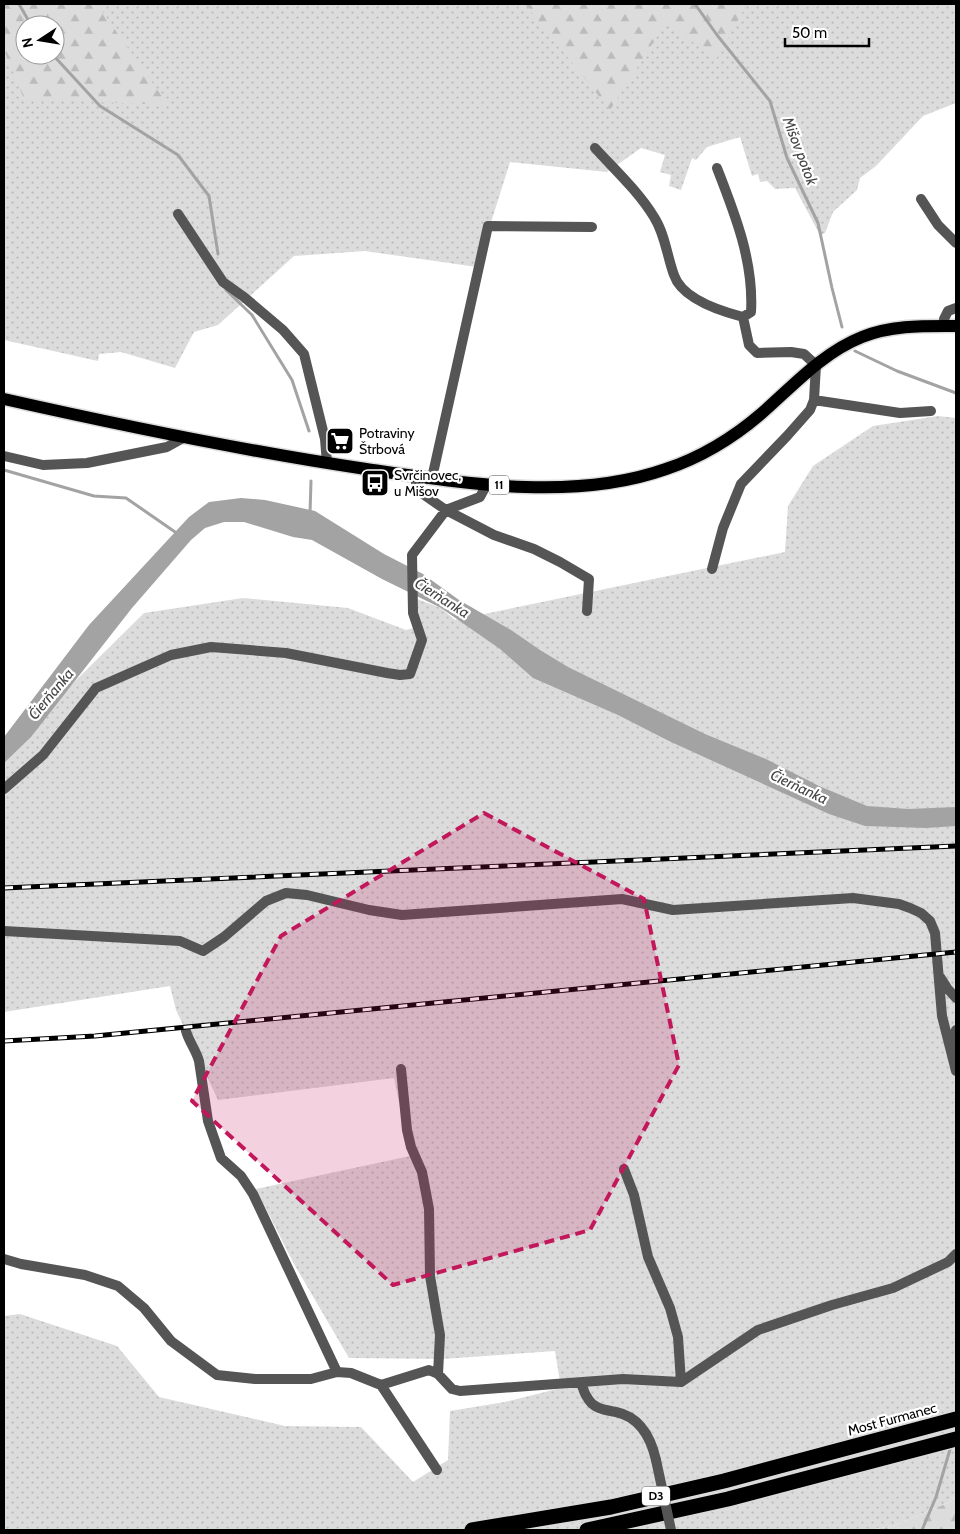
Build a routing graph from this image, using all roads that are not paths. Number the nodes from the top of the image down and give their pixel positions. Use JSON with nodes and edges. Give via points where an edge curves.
{"nodes":[{"id":1,"x":595,"y":148,"type":"dead end"},
{"id":2,"x":717,"y":168,"type":"dead end"},
{"id":3,"x":921,"y":199,"type":"dead end"},
{"id":4,"x":178,"y":214,"type":"dead end"},
{"id":5,"x":592,"y":226,"type":"dead end"},
{"id":6,"x":956,"y":243,"type":"edge"},
{"id":7,"x":956,"y":308,"type":"edge"},
{"id":8,"x":743,"y":317,"type":"junction"},
{"id":9,"x":951,"y":326,"type":"edge"},
{"id":10,"x":816,"y":365,"type":"junction"},
{"id":11,"x":4,"y":399,"type":"edge"},
{"id":12,"x":814,"y":400,"type":"junction"},
{"id":13,"x":930,"y":411,"type":"dead end"},
{"id":14,"x":185,"y":437,"type":"junction"},
{"id":15,"x":4,"y":456,"type":"edge"},
{"id":16,"x":327,"y":463,"type":"junction"},
{"id":17,"x":415,"y":476,"type":"junction"},
{"id":18,"x":432,"y":478,"type":"junction"},
{"id":19,"x":487,"y":484,"type":"junction"},
{"id":20,"x":446,"y":510,"type":"junction"},
{"id":21,"x":712,"y":569,"type":"dead end"},
{"id":22,"x":587,"y":611,"type":"dead end"},
{"id":23,"x":4,"y":789,"type":"edge"},
{"id":24,"x":4,"y":931,"type":"edge"},
{"id":25,"x":939,"y":975,"type":"junction"},
{"id":26,"x":956,"y":998,"type":"edge"},
{"id":27,"x":956,"y":1030,"type":"edge"},
{"id":28,"x":186,"y":1032,"type":"dead end"},
{"id":29,"x":950,"y":1048,"type":"junction"},
{"id":30,"x":401,"y":1069,"type":"dead end"},
{"id":31,"x":956,"y":1071,"type":"edge"},
{"id":32,"x":624,"y":1169,"type":"dead end"},
{"id":33,"x":956,"y":1254,"type":"edge"},
{"id":34,"x":4,"y":1259,"type":"edge"},
{"id":35,"x":336,"y":1372,"type":"junction"},
{"id":36,"x":438,"y":1374,"type":"junction"},
{"id":37,"x":581,"y":1382,"type":"junction"},
{"id":38,"x":681,"y":1382,"type":"junction"},
{"id":39,"x":381,"y":1385,"type":"junction"},
{"id":40,"x":956,"y":1419,"type":"edge"},
{"id":41,"x":956,"y":1439,"type":"edge"},
{"id":42,"x":437,"y":1470,"type":"dead end"},
{"id":43,"x":472,"y":1530,"type":"edge"},
{"id":44,"x":587,"y":1530,"type":"edge"},
{"id":45,"x":671,"y":1530,"type":"edge"}],
"edges":[{"from":1,"to":8,"type":"street","via":[[656,219],[674,277],[683,290],[720,311]]},
{"from":2,"to":8,"type":"street","via":[[738,222],[752,290],[751,312]]},
{"from":3,"to":6,"type":"street","via":[[938,225]]},
{"from":4,"to":16,"type":"street","via":[[223,282],[283,330],[304,354],[325,439]]},
{"from":5,"to":18,"type":"street","via":[[488,226]]},
{"from":7,"to":9,"type":"street","via":[[948,311],[944,319]]},
{"from":8,"to":10,"type":"street","via":[[749,345],[757,353],[804,354]]},
{"from":9,"to":10,"type":"main road","number":"11","via":[[904,327],[877,332],[845,345]]},
{"from":10,"to":12,"type":"street"},
{"from":10,"to":19,"type":"main road","number":"11","via":[[741,430],[712,450],[682,464],[636,478],[588,485],[528,487]]},
{"from":11,"to":14,"type":"main road","number":"11"},
{"from":12,"to":13,"type":"street","via":[[900,413]]},
{"from":12,"to":21,"type":"street","via":[[810,410],[741,484],[723,528]]},
{"from":14,"to":15,"type":"street","via":[[167,447],[87,463],[43,465]]},
{"from":14,"to":16,"type":"main road","number":"11"},
{"from":16,"to":17,"type":"main road","number":"11"},
{"from":17,"to":18,"type":"main road","number":"11"},
{"from":17,"to":20,"type":"street","via":[[417,490]]},
{"from":18,"to":19,"type":"main road","number":"11"},
{"from":19,"to":20,"type":"street","via":[[480,497]]},
{"from":20,"to":22,"type":"street","via":[[494,535],[534,549],[589,580]]},
{"from":20,"to":23,"type":"street","via":[[412,555],[413,614],[422,640],[410,674],[387,674],[286,653],[210,647],[171,656],[96,688],[43,755]]},
{"from":24,"to":25,"type":"street","via":[[180,941],[203,951],[266,901],[286,893],[402,915],[622,899],[673,910],[853,898],[899,904],[930,920],[935,933]]},
{"from":25,"to":26,"type":"street"},
{"from":25,"to":29,"type":"street","via":[[942,1016]]},
{"from":27,"to":29,"type":"street"},
{"from":28,"to":35,"type":"street","via":[[199,1061],[208,1121],[221,1158],[241,1176],[253,1194]]},
{"from":29,"to":31,"type":"street"},
{"from":30,"to":36,"type":"street","via":[[407,1130],[422,1172],[429,1209],[430,1276],[440,1335]]},
{"from":32,"to":38,"type":"street","via":[[634,1195],[648,1257],[670,1308],[678,1337]]},
{"from":33,"to":38,"type":"street","via":[[948,1262],[893,1288],[758,1330]]},
{"from":34,"to":35,"type":"street","via":[[85,1275],[118,1286],[144,1308],[172,1341],[216,1375],[311,1379]]},
{"from":35,"to":39,"type":"street","via":[[352,1373]]},
{"from":36,"to":37,"type":"street","via":[[452,1389],[460,1391]]},
{"from":36,"to":39,"type":"street","via":[[428,1370]]},
{"from":37,"to":38,"type":"street","via":[[623,1379]]},
{"from":37,"to":45,"type":"street","bridge":true,"via":[[593,1404],[630,1417],[639,1424],[652,1444]]},
{"from":39,"to":42,"type":"street"},
{"from":40,"to":43,"type":"highway","name":"Most Furmanec","number":"D3","via":[[724,1481],[611,1507]]},
{"from":41,"to":44,"type":"highway","number":"D3","via":[[728,1499]]}]}
